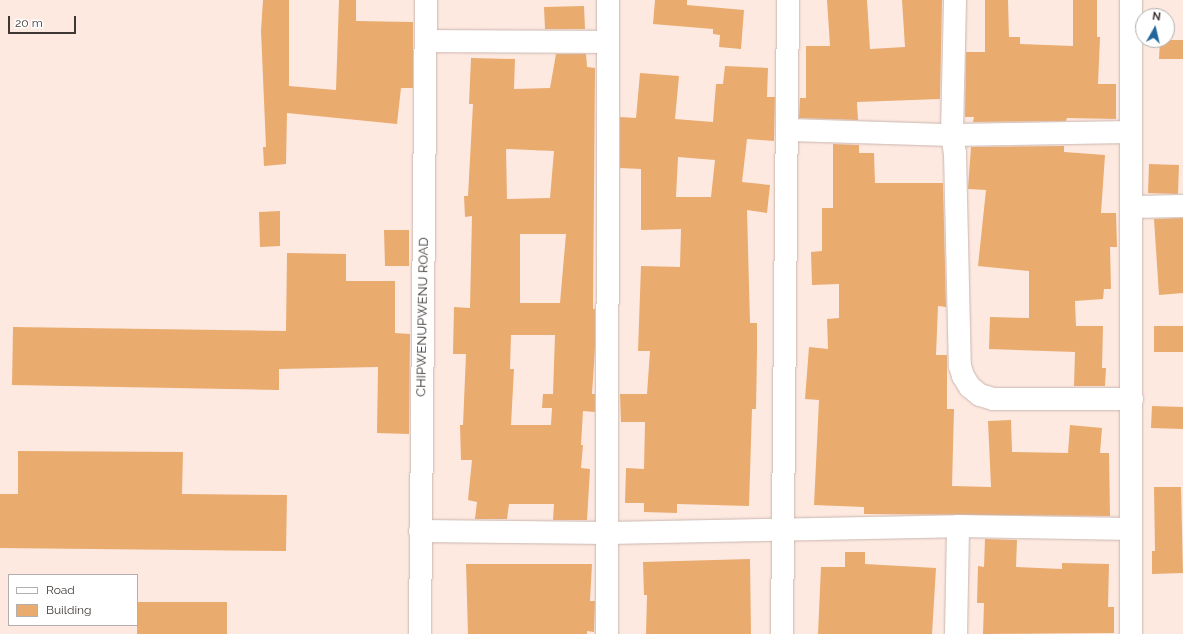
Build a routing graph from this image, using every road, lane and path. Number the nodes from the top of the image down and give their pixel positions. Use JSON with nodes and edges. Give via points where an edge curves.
{"nodes":[{"id":1,"x":426,"y":0,"type":"edge"},
{"id":2,"x":608,"y":0,"type":"edge"},
{"id":3,"x":788,"y":0,"type":"edge"},
{"id":4,"x":955,"y":0,"type":"edge"},
{"id":5,"x":1131,"y":0,"type":"edge"},
{"id":6,"x":426,"y":41,"type":"junction"},
{"id":7,"x":608,"y":42,"type":"junction"},
{"id":8,"x":788,"y":130,"type":"junction"},
{"id":9,"x":1130,"y":132,"type":"junction"},
{"id":10,"x":952,"y":135,"type":"junction"},
{"id":11,"x":1132,"y":206,"type":"junction"},
{"id":12,"x":1183,"y":206,"type":"edge"},
{"id":13,"x":1132,"y":399,"type":"junction"},
{"id":14,"x":958,"y":526,"type":"junction"},
{"id":15,"x":782,"y":528,"type":"junction"},
{"id":16,"x":1131,"y":529,"type":"junction"},
{"id":17,"x":420,"y":531,"type":"junction"},
{"id":18,"x":608,"y":533,"type":"junction"},
{"id":19,"x":420,"y":634,"type":"edge"},
{"id":20,"x":607,"y":634,"type":"edge"},
{"id":21,"x":782,"y":634,"type":"edge"},
{"id":22,"x":956,"y":634,"type":"edge"},
{"id":23,"x":1131,"y":634,"type":"edge"}],
"edges":[{"from":1,"to":6,"type":"street","name":"CHIPWENUPWENU ROAD"},
{"from":2,"to":7,"type":"street"},
{"from":3,"to":8,"type":"street"},
{"from":4,"to":10,"type":"street"},
{"from":5,"to":9,"type":"street"},
{"from":6,"to":7,"type":"street"},
{"from":6,"to":17,"type":"street","name":"CHIPWENUPWENU ROAD"},
{"from":7,"to":18,"type":"street"},
{"from":8,"to":10,"type":"street"},
{"from":8,"to":15,"type":"street"},
{"from":9,"to":10,"type":"street"},
{"from":9,"to":11,"type":"street"},
{"from":10,"to":13,"type":"street","via":[[955,153],[960,366],[970,387],[980,395],[993,399]]},
{"from":11,"to":12,"type":"street"},
{"from":11,"to":13,"type":"street"},
{"from":13,"to":16,"type":"street"},
{"from":14,"to":15,"type":"street"},
{"from":14,"to":16,"type":"street"},
{"from":14,"to":22,"type":"street"},
{"from":15,"to":18,"type":"street"},
{"from":15,"to":21,"type":"street"},
{"from":16,"to":23,"type":"street"},
{"from":17,"to":18,"type":"street"},
{"from":17,"to":19,"type":"street","name":"CHIPWENUPWENU ROAD"},
{"from":18,"to":20,"type":"street"}]}
